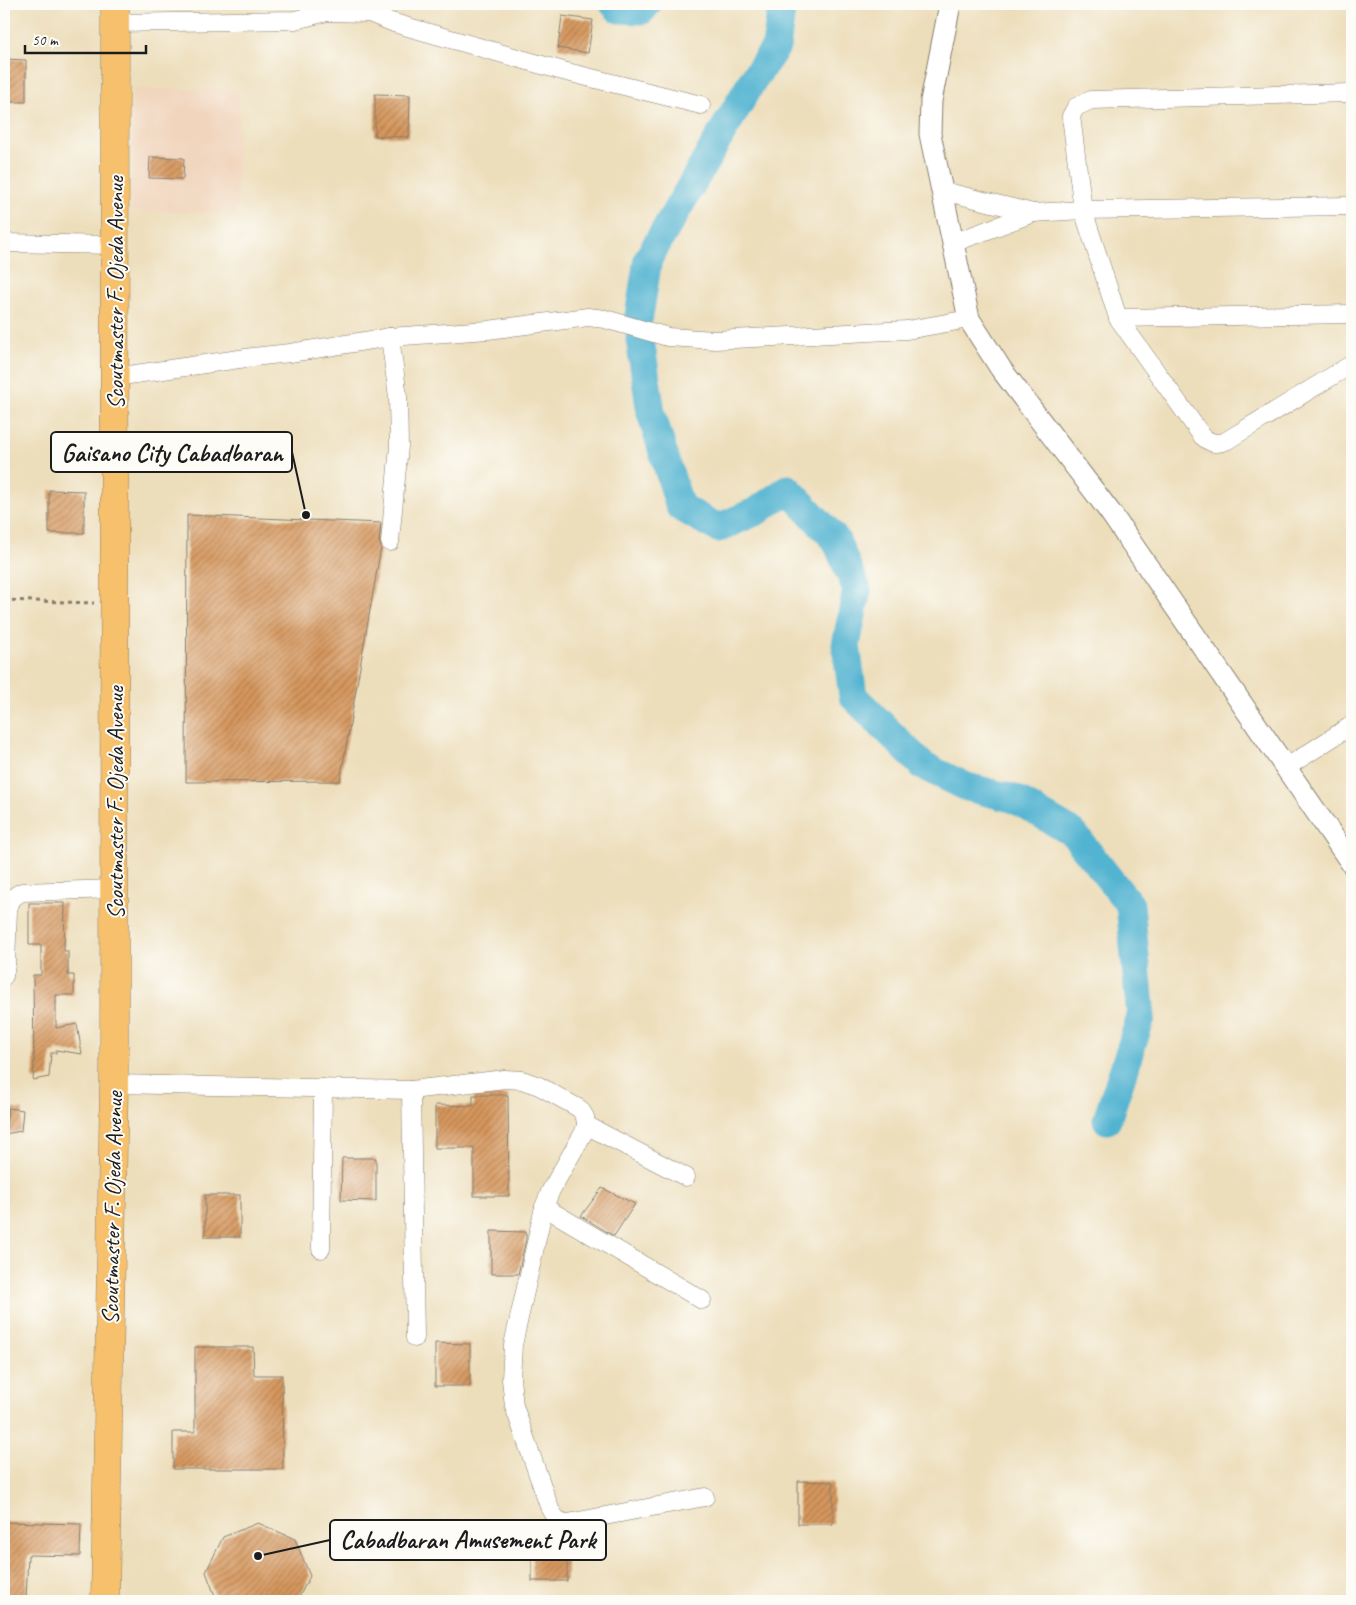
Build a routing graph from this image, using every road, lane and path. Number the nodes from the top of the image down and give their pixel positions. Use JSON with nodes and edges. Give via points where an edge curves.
{"nodes":[{"id":1,"x":950,"y":4,"type":"edge"},
{"id":2,"x":114,"y":14,"type":"edge"},
{"id":3,"x":1352,"y":93,"type":"edge"},
{"id":4,"x":701,"y":105,"type":"dead end"},
{"id":5,"x":943,"y":191,"type":"junction"},
{"id":6,"x":1352,"y":206,"type":"edge"},
{"id":7,"x":1082,"y":210,"type":"junction"},
{"id":8,"x":1033,"y":213,"type":"junction"},
{"id":9,"x":4,"y":243,"type":"edge"},
{"id":10,"x":953,"y":243,"type":"junction"},
{"id":11,"x":115,"y":245,"type":"junction"},
{"id":12,"x":1352,"y":314,"type":"edge"},
{"id":13,"x":1118,"y":318,"type":"junction"},
{"id":14,"x":969,"y":319,"type":"junction"},
{"id":15,"x":390,"y":337,"type":"junction"},
{"id":16,"x":1352,"y":364,"type":"edge"},
{"id":17,"x":115,"y":377,"type":"junction"},
{"id":18,"x":390,"y":542,"type":"dead end"},
{"id":19,"x":4,"y":600,"type":"edge"},
{"id":20,"x":115,"y":604,"type":"junction"},
{"id":21,"x":1352,"y":725,"type":"edge"},
{"id":22,"x":1287,"y":767,"type":"junction"},
{"id":23,"x":1352,"y":864,"type":"edge"},
{"id":24,"x":114,"y":889,"type":"junction"},
{"id":25,"x":4,"y":976,"type":"edge"},
{"id":26,"x":114,"y":1084,"type":"junction"},
{"id":27,"x":323,"y":1088,"type":"junction"},
{"id":28,"x":411,"y":1090,"type":"junction"},
{"id":29,"x":586,"y":1125,"type":"junction"},
{"id":30,"x":686,"y":1177,"type":"dead end"},
{"id":31,"x":544,"y":1207,"type":"junction"},
{"id":32,"x":321,"y":1249,"type":"dead end"},
{"id":33,"x":702,"y":1300,"type":"dead end"},
{"id":34,"x":415,"y":1338,"type":"dead end"},
{"id":35,"x":705,"y":1497,"type":"dead end"},
{"id":36,"x":104,"y":1601,"type":"edge"}],
"edges":[{"from":1,"to":5,"type":"street","via":[[930,121]]},
{"from":2,"to":4,"type":"street","via":[[295,20],[327,12],[369,13],[563,71]]},
{"from":2,"to":11,"type":"highway","name":"Scoutmaster F. Ojeda Avenue"},
{"from":3,"to":7,"type":"street","via":[[1091,100],[1083,103],[1071,116]]},
{"from":5,"to":8,"type":"street"},
{"from":5,"to":10,"type":"street"},
{"from":6,"to":7,"type":"street"},
{"from":7,"to":8,"type":"street"},
{"from":7,"to":13,"type":"street"},
{"from":8,"to":10,"type":"street"},
{"from":9,"to":11,"type":"street"},
{"from":10,"to":14,"type":"street"},
{"from":11,"to":17,"type":"highway","name":"Scoutmaster F. Ojeda Avenue"},
{"from":12,"to":13,"type":"street"},
{"from":13,"to":16,"type":"street","via":[[1202,436],[1218,444]]},
{"from":14,"to":15,"type":"street","via":[[907,330],[715,340],[668,338],[588,317],[488,330]]},
{"from":14,"to":22,"type":"street","via":[[1001,369],[1110,512]]},
{"from":15,"to":17,"type":"street"},
{"from":15,"to":18,"type":"street","via":[[398,397],[399,446]]},
{"from":17,"to":20,"type":"highway","name":"Scoutmaster F. Ojeda Avenue"},
{"from":19,"to":20,"type":"path"},
{"from":20,"to":24,"type":"highway","name":"Scoutmaster F. Ojeda Avenue"},
{"from":21,"to":22,"type":"street"},
{"from":22,"to":23,"type":"street"},
{"from":24,"to":25,"type":"street","via":[[22,892],[16,895],[8,910]]},
{"from":24,"to":26,"type":"highway","name":"Scoutmaster F. Ojeda Avenue"},
{"from":26,"to":27,"type":"street"},
{"from":26,"to":36,"type":"highway","name":"Scoutmaster F. Ojeda Avenue"},
{"from":27,"to":28,"type":"street"},
{"from":27,"to":32,"type":"street"},
{"from":28,"to":29,"type":"street","via":[[505,1079],[522,1080],[573,1104],[585,1117]]},
{"from":28,"to":34,"type":"street"},
{"from":29,"to":30,"type":"street"},
{"from":29,"to":31,"type":"street"},
{"from":31,"to":33,"type":"street"},
{"from":31,"to":35,"type":"street","via":[[514,1345],[511,1379],[514,1406],[550,1509],[555,1518],[568,1523]]}]}
